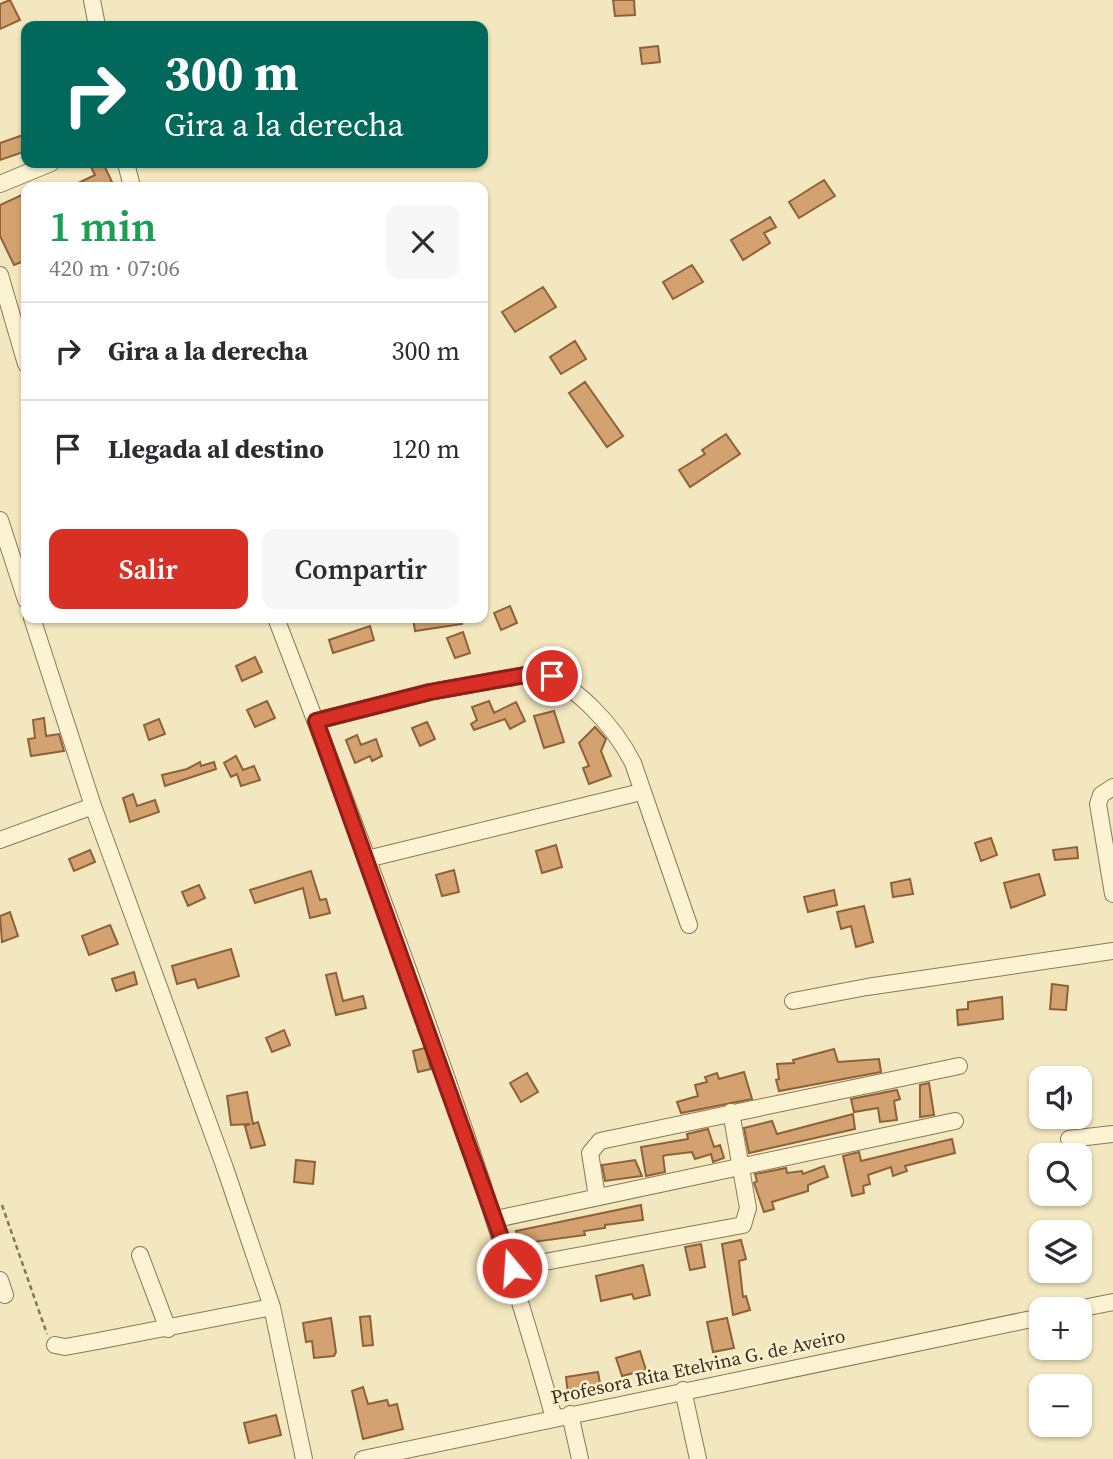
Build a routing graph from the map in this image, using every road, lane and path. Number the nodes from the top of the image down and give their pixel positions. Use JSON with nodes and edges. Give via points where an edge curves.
{"nodes":[{"id":1,"x":92,"y":0,"type":"edge"},
{"id":2,"x":96,"y":21,"type":"edge"},
{"id":3,"x":39,"y":168,"type":"edge"},
{"id":4,"x":0,"y":184,"type":"edge"},
{"id":5,"x":0,"y":275,"type":"edge"},
{"id":6,"x":21,"y":347,"type":"edge"},
{"id":7,"x":0,"y":520,"type":"edge"},
{"id":8,"x":21,"y":585,"type":"edge"},
{"id":9,"x":34,"y":623,"type":"edge"},
{"id":10,"x":278,"y":623,"type":"edge"},
{"id":11,"x":316,"y":721,"type":"junction"},
{"id":12,"x":1113,"y":787,"type":"edge"},
{"id":13,"x":641,"y":792,"type":"junction"},
{"id":14,"x":93,"y":806,"type":"junction"},
{"id":15,"x":0,"y":840,"type":"edge"},
{"id":16,"x":367,"y":859,"type":"junction"},
{"id":17,"x":1113,"y":894,"type":"edge"},
{"id":18,"x":689,"y":925,"type":"dead end"},
{"id":19,"x":1113,"y":951,"type":"edge"},
{"id":20,"x":793,"y":1002,"type":"dead end"},
{"id":21,"x":959,"y":1066,"type":"dead end"},
{"id":22,"x":731,"y":1112,"type":"junction"},
{"id":23,"x":955,"y":1121,"type":"dead end"},
{"id":24,"x":1113,"y":1134,"type":"edge"},
{"id":25,"x":1069,"y":1139,"type":"dead end"},
{"id":26,"x":741,"y":1167,"type":"junction"},
{"id":27,"x":597,"y":1197,"type":"junction"},
{"id":28,"x":2,"y":1205,"type":"edge"},
{"id":29,"x":496,"y":1219,"type":"junction"},
{"id":30,"x":140,"y":1255,"type":"dead end"},
{"id":31,"x":512,"y":1268,"type":"junction"},
{"id":32,"x":1113,"y":1302,"type":"edge"},
{"id":33,"x":1092,"y":1306,"type":"edge"},
{"id":34,"x":272,"y":1307,"type":"junction"},
{"id":35,"x":1029,"y":1319,"type":"edge"},
{"id":36,"x":168,"y":1329,"type":"junction"},
{"id":37,"x":55,"y":1345,"type":"joint"},
{"id":38,"x":683,"y":1391,"type":"junction"},
{"id":39,"x":570,"y":1414,"type":"junction"},
{"id":40,"x":554,"y":1418,"type":"junction"},
{"id":41,"x":304,"y":1459,"type":"edge"},
{"id":42,"x":363,"y":1459,"type":"edge"},
{"id":43,"x":580,"y":1459,"type":"edge"},
{"id":44,"x":698,"y":1459,"type":"edge"}],
"edges":[{"from":1,"to":2,"type":"street"},
{"from":3,"to":4,"type":"street"},
{"from":5,"to":6,"type":"street"},
{"from":7,"to":8,"type":"street"},
{"from":9,"to":14,"type":"street"},
{"from":10,"to":11,"type":"street"},
{"from":11,"to":13,"type":"street","via":[[430,692],[536,673],[552,676],[622,741]]},
{"from":11,"to":16,"type":"street"},
{"from":12,"to":17,"type":"street","via":[[1101,795],[1098,804]]},
{"from":13,"to":16,"type":"street"},
{"from":13,"to":18,"type":"street"},
{"from":14,"to":15,"type":"street"},
{"from":14,"to":34,"type":"street"},
{"from":16,"to":29,"type":"street"},
{"from":19,"to":20,"type":"street"},
{"from":21,"to":22,"type":"street"},
{"from":22,"to":26,"type":"street"},
{"from":22,"to":27,"type":"street","via":[[600,1141],[590,1153]]},
{"from":23,"to":26,"type":"street"},
{"from":24,"to":25,"type":"street"},
{"from":26,"to":27,"type":"street"},
{"from":26,"to":31,"type":"street","via":[[748,1209],[743,1225]]},
{"from":27,"to":29,"type":"street"},
{"from":28,"to":37,"type":"path","via":[[47,1335]]},
{"from":29,"to":31,"type":"street"},
{"from":30,"to":36,"type":"street"},
{"from":31,"to":40,"type":"street"},
{"from":32,"to":33,"type":"street"},
{"from":34,"to":36,"type":"street"},
{"from":34,"to":41,"type":"street"},
{"from":35,"to":38,"type":"street","name":"Profesora Rita Etelvina G. de Aveiro"},
{"from":36,"to":37,"type":"street"},
{"from":38,"to":39,"type":"street","name":"Profesora Rita Etelvina G. de Aveiro"},
{"from":38,"to":44,"type":"street"},
{"from":39,"to":40,"type":"street","name":"Profesora Rita Etelvina G. de Aveiro"},
{"from":39,"to":43,"type":"street"},
{"from":40,"to":42,"type":"street","name":"Profesora Rita Etelvina G. de Aveiro"}]}
